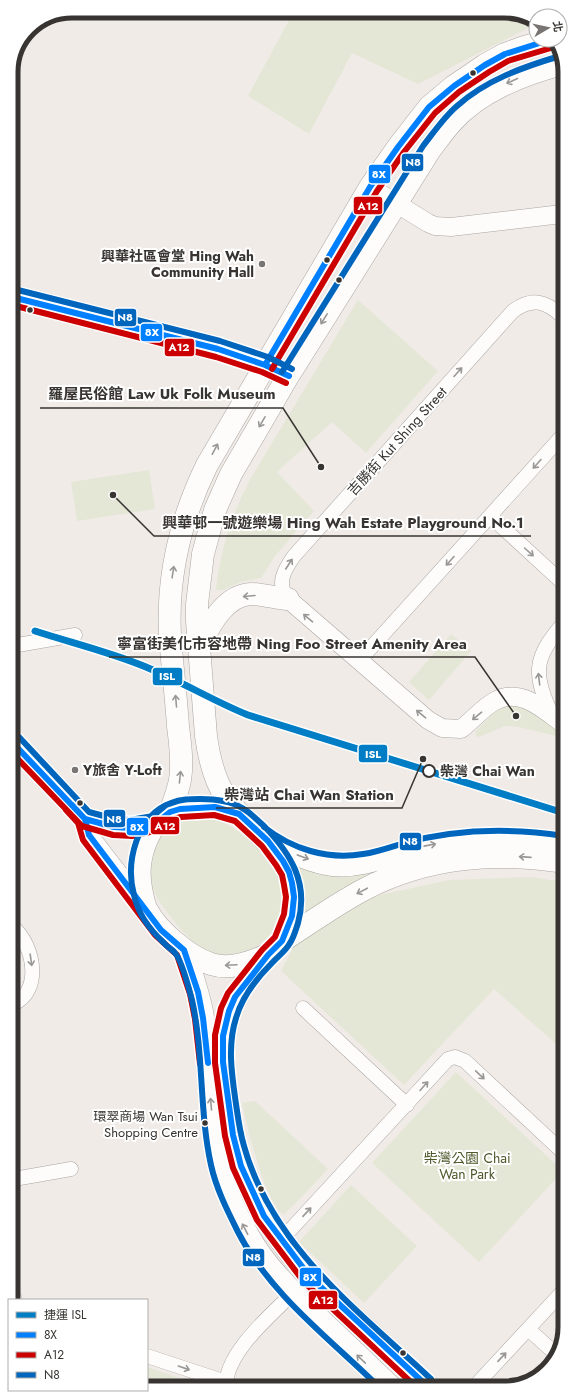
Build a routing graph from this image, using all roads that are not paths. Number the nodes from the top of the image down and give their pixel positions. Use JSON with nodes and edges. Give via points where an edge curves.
{"nodes":[{"id":1,"x":528,"y":46,"type":"edge"},
{"id":2,"x":558,"y":65,"type":"edge"},
{"id":3,"x":370,"y":187,"type":"junction"},
{"id":4,"x":396,"y":203,"type":"junction"},
{"id":5,"x":558,"y":214,"type":"edge"},
{"id":6,"x":18,"y":299,"type":"edge"},
{"id":7,"x":558,"y":312,"type":"edge"},
{"id":8,"x":265,"y":365,"type":"junction"},
{"id":9,"x":289,"y":376,"type":"junction"},
{"id":10,"x":558,"y":441,"type":"edge"},
{"id":11,"x":490,"y":516,"type":"junction"},
{"id":12,"x":558,"y":578,"type":"edge"},
{"id":13,"x":288,"y":599,"type":"junction"},
{"id":14,"x":558,"y":631,"type":"edge"},
{"id":15,"x":75,"y":635,"type":"dead end"},
{"id":16,"x":200,"y":644,"type":"junction"},
{"id":17,"x":18,"y":645,"type":"edge"},
{"id":18,"x":359,"y":662,"type":"junction"},
{"id":19,"x":558,"y":720,"type":"edge"},
{"id":20,"x":18,"y":748,"type":"edge"},
{"id":21,"x":239,"y":814,"type":"junction"},
{"id":22,"x":163,"y":817,"type":"junction"},
{"id":23,"x":85,"y":819,"type":"junction"},
{"id":24,"x":268,"y":841,"type":"junction"},
{"id":25,"x":558,"y":843,"type":"edge"},
{"id":26,"x":558,"y":861,"type":"edge"},
{"id":27,"x":146,"y":910,"type":"junction"},
{"id":28,"x":18,"y":933,"type":"edge"},
{"id":29,"x":275,"y":948,"type":"junction"},
{"id":30,"x":184,"y":950,"type":"junction"},
{"id":31,"x":18,"y":1003,"type":"edge"},
{"id":32,"x":303,"y":1008,"type":"dead end"},
{"id":33,"x":407,"y":1105,"type":"junction"},
{"id":34,"x":558,"y":1147,"type":"edge"},
{"id":35,"x":71,"y":1169,"type":"dead end"},
{"id":36,"x":18,"y":1178,"type":"edge"},
{"id":37,"x":281,"y":1240,"type":"junction"},
{"id":38,"x":310,"y":1277,"type":"junction"},
{"id":39,"x":293,"y":1293,"type":"junction"},
{"id":40,"x":558,"y":1297,"type":"edge"},
{"id":41,"x":528,"y":1329,"type":"junction"},
{"id":42,"x":552,"y":1351,"type":"edge"},
{"id":43,"x":148,"y":1356,"type":"edge"},
{"id":44,"x":215,"y":1381,"type":"edge"},
{"id":45,"x":227,"y":1381,"type":"edge"},
{"id":46,"x":385,"y":1381,"type":"edge"},
{"id":47,"x":421,"y":1381,"type":"edge"},
{"id":48,"x":480,"y":1381,"type":"edge"}],
"edges":[{"from":1,"to":3,"type":"main road","via":[[485,65],[429,107]]},
{"from":2,"to":4,"type":"main road","one_way":true,"via":[[525,75],[475,102],[452,122],[430,150]]},
{"from":3,"to":4,"type":"street"},
{"from":3,"to":8,"type":"main road"},
{"from":4,"to":5,"type":"street","via":[[428,223],[443,227]]},
{"from":4,"to":9,"type":"main road","one_way":true},
{"from":6,"to":8,"type":"street","via":[[218,349]]},
{"from":13,"to":7,"type":"street","name":"吉勝街 Kut Shing Street","one_way":true,"via":[[283,594],[281,584],[286,567],[294,556],[513,311],[525,304],[539,302],[552,306]]},
{"from":8,"to":9,"type":"street"},
{"from":22,"to":8,"type":"main road","one_way":true,"via":[[176,797],[181,759],[170,635],[174,563],[185,520],[199,481]]},
{"from":9,"to":16,"type":"main road","one_way":true,"via":[[231,474],[213,516],[203,554],[198,588],[197,621]]},
{"from":10,"to":11,"type":"street","one_way":true},
{"from":11,"to":12,"type":"street","one_way":true},
{"from":11,"to":18,"type":"street","one_way":true},
{"from":13,"to":16,"type":"main road","one_way":true,"via":[[250,594],[231,601],[218,614]]},
{"from":18,"to":13,"type":"street","name":"吉勝街 Kut Shing Street","one_way":true},
{"from":19,"to":14,"type":"street","one_way":true,"via":[[543,695],[538,671],[545,648]]},
{"from":15,"to":17,"type":"street"},
{"from":16,"to":21,"type":"main road","via":[[209,755],[226,799]]},
{"from":19,"to":18,"type":"street","name":"吉勝街 Kut Shing Street","one_way":true,"via":[[530,701],[513,696],[494,702],[461,729],[442,728],[428,720]]},
{"from":20,"to":23,"type":"street"},
{"from":21,"to":22,"type":"main road","via":[[216,807],[191,807]]},
{"from":21,"to":24,"type":"main road"},
{"from":22,"to":23,"type":"street","via":[[136,827],[123,828]]},
{"from":22,"to":27,"type":"main road","via":[[143,847],[139,864],[140,887]]},
{"from":23,"to":27,"type":"street","via":[[89,835]]},
{"from":24,"to":25,"type":"main road","one_way":true,"via":[[302,857],[344,865],[431,845],[474,839],[526,839]]},
{"from":24,"to":29,"type":"main road","via":[[283,861],[292,883],[294,897],[292,916]]},
{"from":26,"to":29,"type":"main road","one_way":true,"via":[[481,857],[446,862],[397,875],[364,889]]},
{"from":27,"to":30,"type":"main road","via":[[162,930]]},
{"from":28,"to":31,"type":"street","one_way":true,"via":[[29,951],[32,974],[26,995]]},
{"from":29,"to":30,"type":"main road","one_way":true,"via":[[246,963],[222,966],[211,965]]},
{"from":29,"to":37,"type":"main road","via":[[235,997],[226,1023],[223,1049],[230,1120],[241,1166],[264,1216]]},
{"from":39,"to":30,"type":"main road","one_way":true,"via":[[265,1262],[254,1244],[236,1210],[221,1172],[215,1141],[203,1018],[198,992]]},
{"from":32,"to":33,"type":"street"},
{"from":33,"to":34,"type":"street","one_way":true,"via":[[448,1059],[455,1057],[465,1061]]},
{"from":37,"to":33,"type":"street","one_way":true},
{"from":35,"to":36,"type":"street"},
{"from":37,"to":38,"type":"main road"},
{"from":38,"to":39,"type":"main road"},
{"from":38,"to":47,"type":"main road"},
{"from":39,"to":45,"type":"street","via":[[245,1342],[232,1361]]},
{"from":46,"to":39,"type":"main road","one_way":true},
{"from":40,"to":41,"type":"street"},
{"from":41,"to":42,"type":"street"},
{"from":48,"to":41,"type":"street","one_way":true},
{"from":43,"to":44,"type":"street","one_way":true}]}
